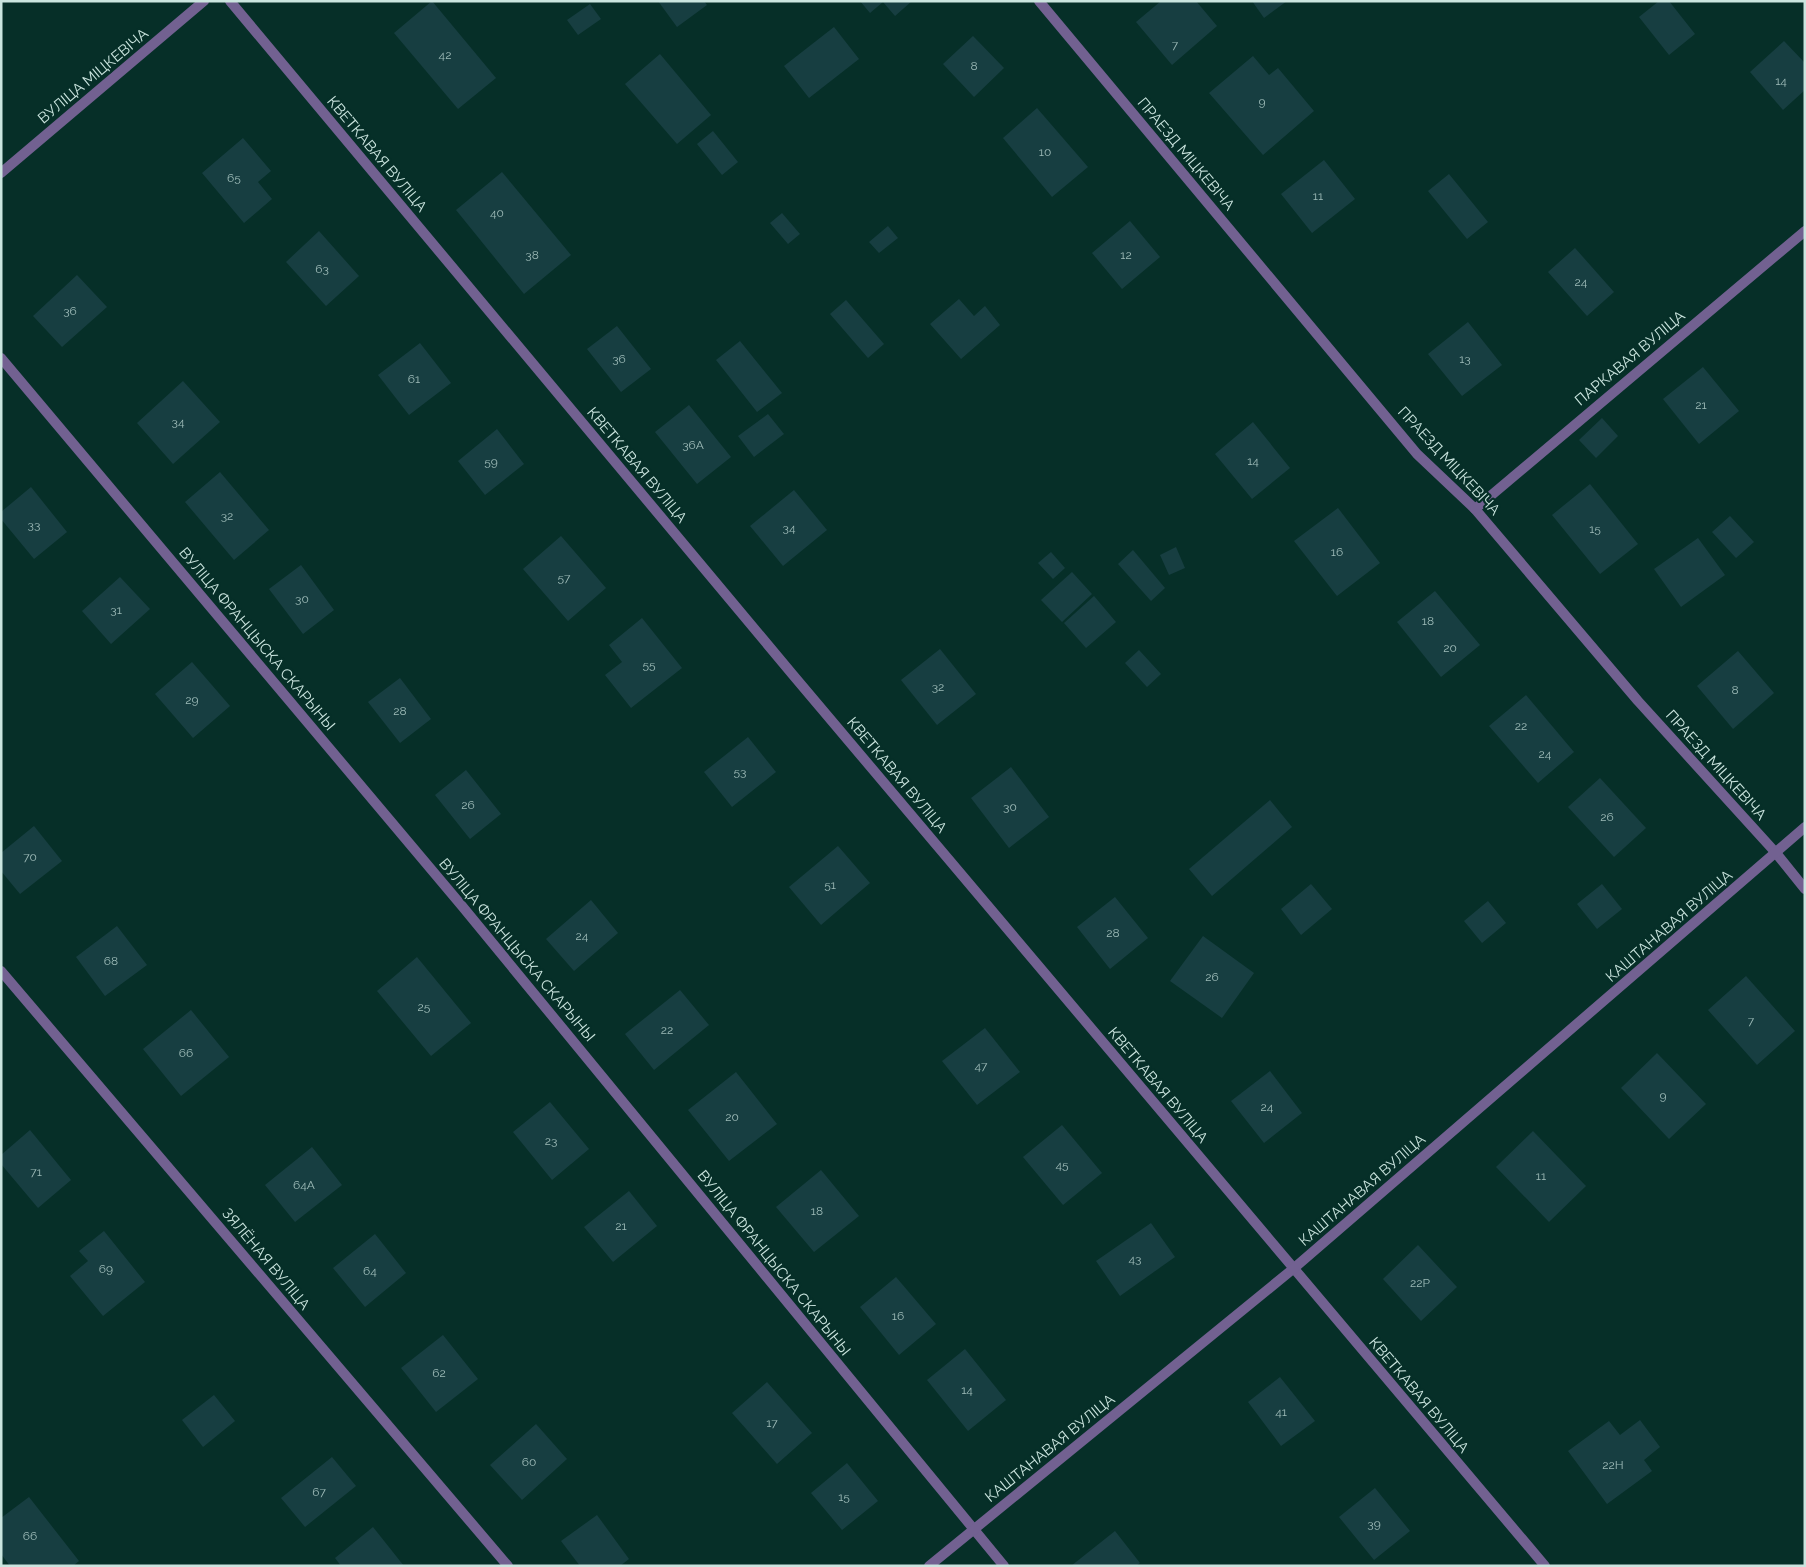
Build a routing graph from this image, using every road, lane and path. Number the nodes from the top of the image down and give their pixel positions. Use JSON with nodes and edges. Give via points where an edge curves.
{"nodes":[{"id":1,"x":204,"y":1,"type":"edge"},
{"id":2,"x":230,"y":1,"type":"edge"},
{"id":3,"x":1039,"y":1,"type":"edge"},
{"id":4,"x":1,"y":173,"type":"edge"},
{"id":5,"x":1805,"y":231,"type":"edge"},
{"id":6,"x":1,"y":358,"type":"edge"},
{"id":7,"x":1474,"y":509,"type":"junction"},
{"id":8,"x":1805,"y":827,"type":"edge"},
{"id":9,"x":1776,"y":853,"type":"junction"},
{"id":10,"x":1805,"y":889,"type":"edge"},
{"id":11,"x":1,"y":971,"type":"edge"},
{"id":12,"x":1293,"y":1270,"type":"junction"},
{"id":13,"x":973,"y":1529,"type":"junction"},
{"id":14,"x":508,"y":1566,"type":"edge"},
{"id":15,"x":929,"y":1566,"type":"edge"},
{"id":16,"x":1004,"y":1566,"type":"edge"},
{"id":17,"x":1545,"y":1566,"type":"edge"}],
"edges":[{"from":1,"to":4,"type":"street","name":"ВУЛІЦА МІЦКЕВІЧА"},
{"from":2,"to":12,"type":"street","name":"КВЕТКАВАЯ ВУЛІЦА"},
{"from":3,"to":7,"type":"street","name":"ПРАЕЗД МІЦКЕВІЧА","via":[[1417,454]]},
{"from":5,"to":7,"type":"street","name":"ПАРКАВАЯ ВУЛІЦА"},
{"from":6,"to":13,"type":"street","name":"ВУЛІЦА ФРАНЦЫСКА СКАРЫНЫ","via":[[462,906]]},
{"from":7,"to":9,"type":"street","name":"ПРАЕЗД МІЦКЕВІЧА","via":[[1638,701]]},
{"from":8,"to":9,"type":"street","name":"КАШТАНАВАЯ ВУЛІЦА"},
{"from":9,"to":10,"type":"street","name":"ПРАЕЗД МІЦКЕВІЧА"},
{"from":9,"to":12,"type":"street","name":"КАШТАНАВАЯ ВУЛІЦА"},
{"from":11,"to":14,"type":"street","name":"ЗЯЛЁНАЯ ВУЛІЦА"},
{"from":12,"to":13,"type":"street","name":"КАШТАНАВАЯ ВУЛІЦА"},
{"from":12,"to":17,"type":"street","name":"КВЕТКАВАЯ ВУЛІЦА"},
{"from":13,"to":15,"type":"street","name":"КАШТАНАВАЯ ВУЛІЦА"},
{"from":13,"to":16,"type":"street","name":"ВУЛІЦА ФРАНЦЫСКА СКАРЫНЫ"}]}
